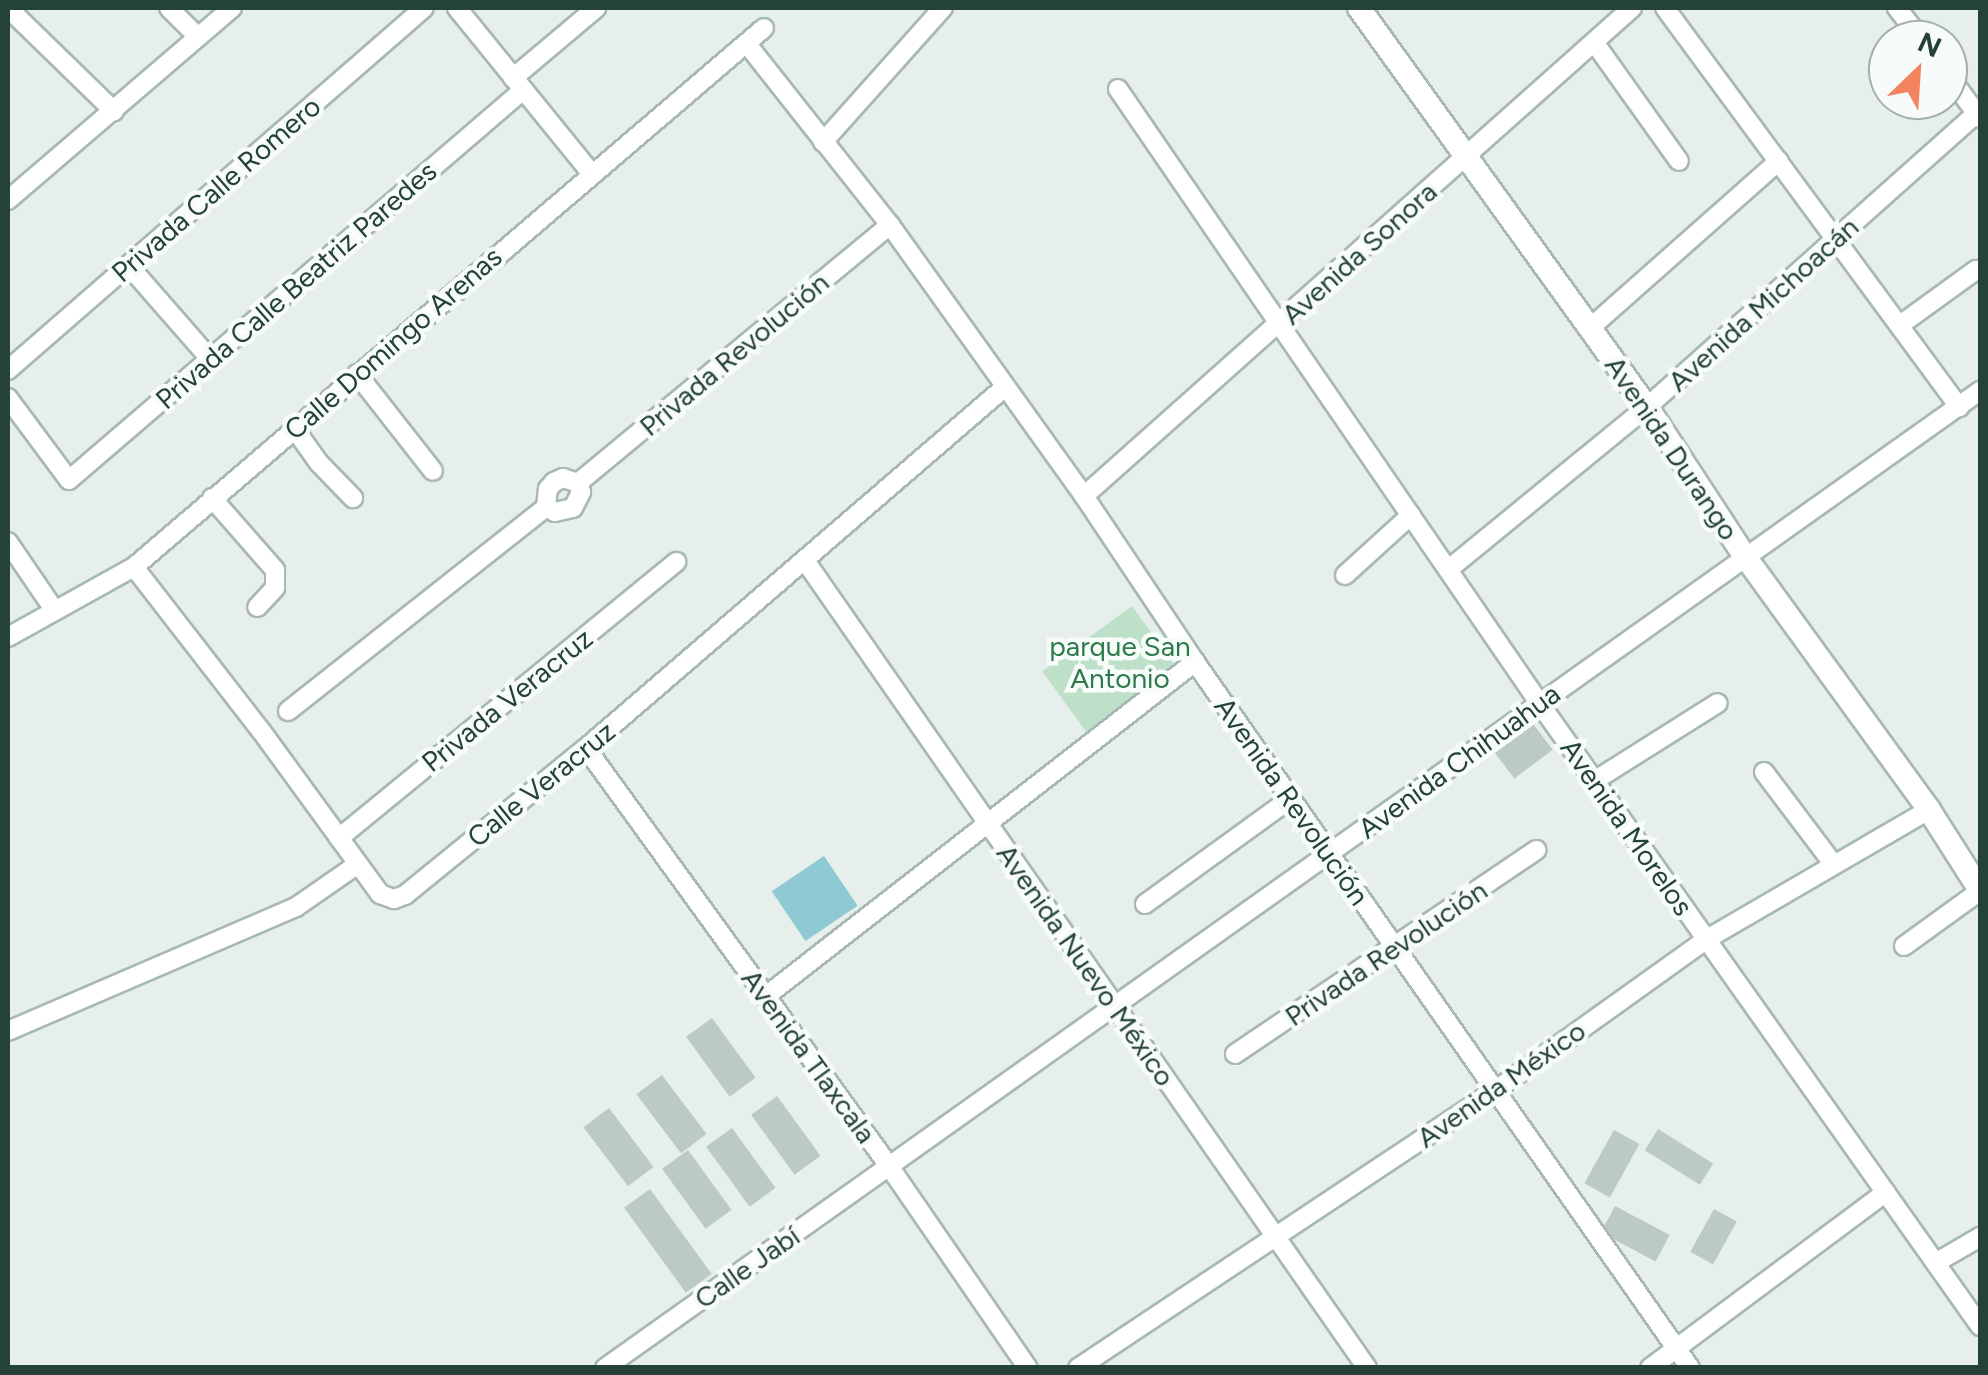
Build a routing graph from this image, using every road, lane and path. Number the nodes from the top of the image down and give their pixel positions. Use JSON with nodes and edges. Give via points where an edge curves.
{"nodes":[{"id":1,"x":8,"y":8,"type":"edge"},
{"id":2,"x":169,"y":8,"type":"edge"},
{"id":3,"x":232,"y":8,"type":"edge"},
{"id":4,"x":424,"y":8,"type":"edge"},
{"id":5,"x":457,"y":8,"type":"edge"},
{"id":6,"x":596,"y":8,"type":"edge"},
{"id":7,"x":943,"y":8,"type":"edge"},
{"id":8,"x":1360,"y":8,"type":"edge"},
{"id":9,"x":1632,"y":8,"type":"edge"},
{"id":10,"x":1665,"y":8,"type":"edge"},
{"id":11,"x":764,"y":28,"type":"dead end"},
{"id":12,"x":198,"y":36,"type":"junction"},
{"id":13,"x":1594,"y":42,"type":"junction"},
{"id":14,"x":748,"y":44,"type":"junction"},
{"id":15,"x":518,"y":84,"type":"junction"},
{"id":16,"x":1118,"y":89,"type":"dead end"},
{"id":17,"x":114,"y":111,"type":"junction"},
{"id":18,"x":1979,"y":114,"type":"edge"},
{"id":19,"x":823,"y":142,"type":"junction"},
{"id":20,"x":1467,"y":157,"type":"junction"},
{"id":21,"x":1779,"y":160,"type":"junction"},
{"id":22,"x":1679,"y":161,"type":"dead end"},
{"id":23,"x":591,"y":172,"type":"junction"},
{"id":24,"x":10,"y":194,"type":"edge"},
{"id":25,"x":890,"y":225,"type":"junction"},
{"id":26,"x":1837,"y":238,"type":"junction"},
{"id":27,"x":129,"y":266,"type":"junction"},
{"id":28,"x":1976,"y":270,"type":"dead end"},
{"id":29,"x":1278,"y":326,"type":"junction"},
{"id":30,"x":1900,"y":326,"type":"junction"},
{"id":31,"x":1590,"y":328,"type":"junction"},
{"id":32,"x":210,"y":359,"type":"junction"},
{"id":33,"x":8,"y":370,"type":"edge"},
{"id":34,"x":357,"y":374,"type":"junction"},
{"id":35,"x":1005,"y":387,"type":"junction"},
{"id":36,"x":1980,"y":391,"type":"edge"},
{"id":37,"x":8,"y":398,"type":"edge"},
{"id":38,"x":1647,"y":407,"type":"junction"},
{"id":39,"x":1959,"y":407,"type":"junction"},
{"id":40,"x":294,"y":428,"type":"junction"},
{"id":41,"x":433,"y":471,"type":"dead end"},
{"id":42,"x":578,"y":482,"type":"junction"},
{"id":43,"x":1084,"y":496,"type":"junction"},
{"id":44,"x":212,"y":498,"type":"junction"},
{"id":45,"x":353,"y":498,"type":"dead end"},
{"id":46,"x":546,"y":507,"type":"junction"},
{"id":47,"x":1411,"y":516,"type":"junction"},
{"id":48,"x":8,"y":542,"type":"edge"},
{"id":49,"x":1744,"y":555,"type":"junction"},
{"id":50,"x":676,"y":562,"type":"dead end"},
{"id":51,"x":806,"y":562,"type":"junction"},
{"id":52,"x":134,"y":567,"type":"junction"},
{"id":53,"x":1449,"y":570,"type":"junction"},
{"id":54,"x":1345,"y":575,"type":"dead end"},
{"id":55,"x":258,"y":607,"type":"dead end"},
{"id":56,"x":56,"y":611,"type":"junction"},
{"id":57,"x":8,"y":638,"type":"edge"},
{"id":58,"x":1195,"y":662,"type":"junction"},
{"id":59,"x":1718,"y":703,"type":"dead end"},
{"id":60,"x":1540,"y":704,"type":"junction"},
{"id":61,"x":288,"y":711,"type":"dead end"},
{"id":62,"x":586,"y":748,"type":"junction"},
{"id":63,"x":1764,"y":772,"type":"dead end"},
{"id":64,"x":1594,"y":780,"type":"junction"},
{"id":65,"x":1290,"y":799,"type":"junction"},
{"id":66,"x":1929,"y":810,"type":"junction"},
{"id":67,"x":987,"y":824,"type":"junction"},
{"id":68,"x":338,"y":838,"type":"junction"},
{"id":69,"x":1536,"y":850,"type":"dead end"},
{"id":70,"x":1329,"y":855,"type":"junction"},
{"id":71,"x":358,"y":864,"type":"junction"},
{"id":72,"x":1834,"y":865,"type":"junction"},
{"id":73,"x":1980,"y":890,"type":"edge"},
{"id":74,"x":1145,"y":904,"type":"dead end"},
{"id":75,"x":1706,"y":939,"type":"junction"},
{"id":76,"x":1904,"y":946,"type":"dead end"},
{"id":77,"x":1396,"y":949,"type":"junction"},
{"id":78,"x":766,"y":996,"type":"junction"},
{"id":79,"x":1115,"y":1006,"type":"junction"},
{"id":80,"x":8,"y":1031,"type":"edge"},
{"id":81,"x":1235,"y":1054,"type":"dead end"},
{"id":82,"x":1496,"y":1090,"type":"junction"},
{"id":83,"x":889,"y":1166,"type":"junction"},
{"id":84,"x":1886,"y":1192,"type":"junction"},
{"id":85,"x":1276,"y":1237,"type":"junction"},
{"id":86,"x":1980,"y":1238,"type":"edge"},
{"id":87,"x":1936,"y":1262,"type":"junction"},
{"id":88,"x":1980,"y":1326,"type":"edge"},
{"id":89,"x":1676,"y":1348,"type":"junction"},
{"id":90,"x":605,"y":1368,"type":"edge"},
{"id":91,"x":1028,"y":1368,"type":"edge"},
{"id":92,"x":1078,"y":1368,"type":"edge"},
{"id":93,"x":1368,"y":1368,"type":"edge"},
{"id":94,"x":1650,"y":1368,"type":"edge"},
{"id":95,"x":1690,"y":1368,"type":"edge"}],
"edges":[{"from":1,"to":17,"type":"street"},
{"from":2,"to":12,"type":"street"},
{"from":3,"to":12,"type":"street"},
{"from":4,"to":27,"type":"street","name":"Privada Calle Romero"},
{"from":5,"to":15,"type":"street"},
{"from":6,"to":15,"type":"street","name":"Privada Calle Beatriz Paredes"},
{"from":7,"to":19,"type":"street"},
{"from":8,"to":20,"type":"street","name":"Avenida Durango"},
{"from":9,"to":13,"type":"street","name":"Avenida Sonora"},
{"from":10,"to":21,"type":"street"},
{"from":11,"to":14,"type":"street","name":"Calle Domingo Arenas"},
{"from":12,"to":17,"type":"street"},
{"from":13,"to":20,"type":"street","name":"Avenida Sonora"},
{"from":13,"to":22,"type":"street"},
{"from":14,"to":19,"type":"street","name":"Avenida Revolución"},
{"from":14,"to":23,"type":"street","name":"Calle Domingo Arenas"},
{"from":15,"to":23,"type":"street"},
{"from":15,"to":32,"type":"street","name":"Privada Calle Beatriz Paredes"},
{"from":16,"to":29,"type":"street","name":"Avenida Morelos"},
{"from":17,"to":24,"type":"street"},
{"from":18,"to":26,"type":"street","name":"Avenida Michoacán"},
{"from":19,"to":25,"type":"street","name":"Avenida Revolución"},
{"from":20,"to":29,"type":"street","name":"Avenida Sonora"},
{"from":20,"to":31,"type":"street","name":"Avenida Durango"},
{"from":21,"to":26,"type":"street"},
{"from":21,"to":31,"type":"street"},
{"from":23,"to":34,"type":"street","name":"Calle Domingo Arenas"},
{"from":25,"to":35,"type":"street","name":"Avenida Revolución"},
{"from":25,"to":42,"type":"street","name":"Privada Revolución"},
{"from":26,"to":30,"type":"street"},
{"from":26,"to":38,"type":"street","name":"Avenida Michoacán"},
{"from":27,"to":32,"type":"street"},
{"from":27,"to":33,"type":"street","name":"Privada Calle Romero"},
{"from":28,"to":30,"type":"street"},
{"from":29,"to":43,"type":"street","name":"Avenida Sonora"},
{"from":29,"to":47,"type":"street","name":"Avenida Morelos"},
{"from":30,"to":39,"type":"street"},
{"from":31,"to":38,"type":"street","name":"Avenida Durango"},
{"from":32,"to":37,"type":"street","name":"Privada Calle Beatriz Paredes","via":[[69,480]]},
{"from":34,"to":40,"type":"street","name":"Calle Domingo Arenas"},
{"from":34,"to":41,"type":"street"},
{"from":35,"to":43,"type":"street","name":"Avenida Revolución"},
{"from":35,"to":51,"type":"street","name":"Calle Veracruz"},
{"from":36,"to":39,"type":"street","name":"Avenida Chihuahua"},
{"from":38,"to":49,"type":"street","name":"Avenida Durango"},
{"from":38,"to":53,"type":"street","name":"Avenida Michoacán"},
{"from":39,"to":49,"type":"street","name":"Avenida Chihuahua"},
{"from":40,"to":44,"type":"street","name":"Calle Domingo Arenas"},
{"from":40,"to":45,"type":"street"},
{"from":42,"to":46,"type":"street","name":"Privada Revolución","via":[[554,482]]},
{"from":42,"to":46,"type":"street","name":"Privada Revolución","via":[[573,508]]},
{"from":43,"to":58,"type":"street","name":"Avenida Revolución"},
{"from":44,"to":52,"type":"street","name":"Calle Domingo Arenas"},
{"from":44,"to":55,"type":"street","via":[[276,570],[278,579]]},
{"from":46,"to":61,"type":"street","name":"Privada Revolución"},
{"from":47,"to":53,"type":"street","name":"Avenida Morelos"},
{"from":47,"to":54,"type":"street"},
{"from":48,"to":56,"type":"street"},
{"from":49,"to":60,"type":"street","name":"Avenida Chihuahua"},
{"from":49,"to":66,"type":"street","name":"Avenida Durango"},
{"from":50,"to":68,"type":"street","name":"Privada Veracruz"},
{"from":51,"to":62,"type":"street","name":"Calle Veracruz"},
{"from":51,"to":67,"type":"street","name":"Avenida Nuevo México"},
{"from":52,"to":56,"type":"street","name":"Calle Domingo Arenas"},
{"from":52,"to":68,"type":"street","name":"Calle Veracruz"},
{"from":53,"to":60,"type":"street","name":"Avenida Morelos"},
{"from":56,"to":57,"type":"street","name":"Calle Domingo Arenas"},
{"from":58,"to":65,"type":"street","name":"Avenida Revolución"},
{"from":58,"to":67,"type":"street"},
{"from":59,"to":64,"type":"street"},
{"from":60,"to":64,"type":"street","name":"Avenida Morelos"},
{"from":60,"to":70,"type":"street","name":"Avenida Chihuahua"},
{"from":62,"to":71,"type":"street","name":"Calle Veracruz","via":[[405,895],[380,894]]},
{"from":62,"to":78,"type":"street","name":"Avenida Tlaxcala"},
{"from":63,"to":72,"type":"street"},
{"from":64,"to":75,"type":"street","name":"Avenida Morelos"},
{"from":65,"to":70,"type":"street","name":"Avenida Revolución"},
{"from":65,"to":74,"type":"street"},
{"from":66,"to":72,"type":"street","name":"Avenida México"},
{"from":66,"to":73,"type":"street","name":"Avenida Durango"},
{"from":67,"to":78,"type":"street"},
{"from":67,"to":79,"type":"street","name":"Avenida Nuevo México"},
{"from":68,"to":71,"type":"street","name":"Calle Veracruz"},
{"from":69,"to":77,"type":"street","name":"Privada Revolución"},
{"from":70,"to":77,"type":"street","name":"Avenida Revolución"},
{"from":70,"to":79,"type":"street","name":"Avenida Chihuahua"},
{"from":71,"to":80,"type":"street","via":[[296,907]]},
{"from":72,"to":75,"type":"street","name":"Avenida México"},
{"from":73,"to":76,"type":"street"},
{"from":75,"to":82,"type":"street","name":"Avenida México"},
{"from":75,"to":84,"type":"street","name":"Avenida Morelos"},
{"from":77,"to":81,"type":"street","name":"Privada Revolución"},
{"from":77,"to":82,"type":"street","name":"Avenida Revolución"},
{"from":78,"to":83,"type":"street","name":"Avenida Tlaxcala"},
{"from":79,"to":83,"type":"street","name":"Avenida Chihuahua"},
{"from":79,"to":85,"type":"street","name":"Avenida Nuevo México"},
{"from":82,"to":85,"type":"street","name":"Avenida México"},
{"from":82,"to":89,"type":"street","name":"Avenida Revolución"},
{"from":83,"to":90,"type":"street","name":"Calle Jabí"},
{"from":83,"to":91,"type":"street","name":"Avenida Tlaxcala"},
{"from":84,"to":87,"type":"street","name":"Avenida Morelos"},
{"from":84,"to":89,"type":"street"},
{"from":85,"to":92,"type":"street","name":"Avenida México"},
{"from":85,"to":93,"type":"street","name":"Avenida Nuevo México"},
{"from":86,"to":87,"type":"street"},
{"from":87,"to":88,"type":"street","name":"Avenida Morelos"},
{"from":89,"to":94,"type":"street"},
{"from":89,"to":95,"type":"street","name":"Avenida Revolución"}]}
